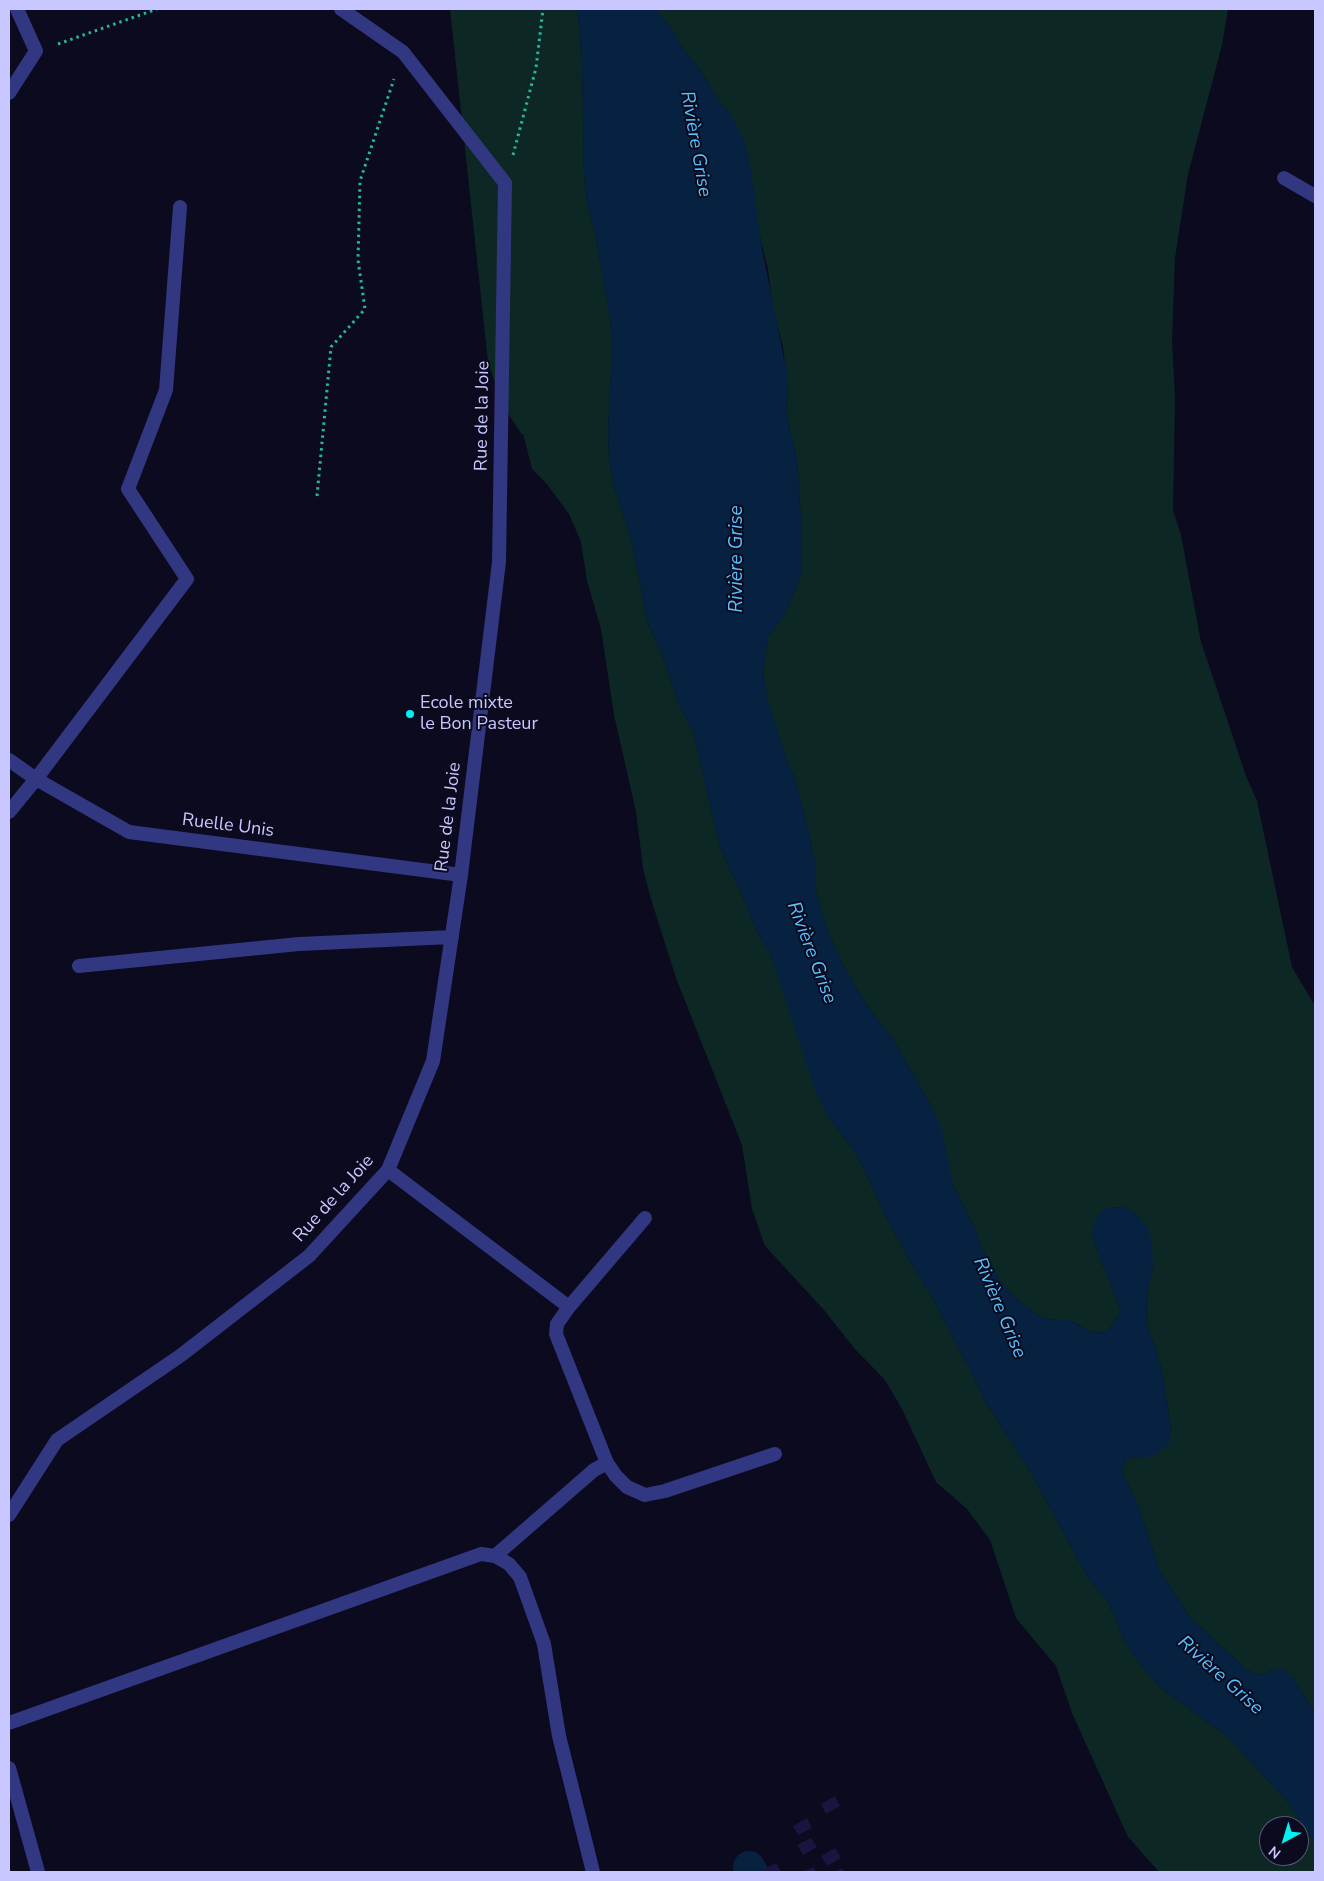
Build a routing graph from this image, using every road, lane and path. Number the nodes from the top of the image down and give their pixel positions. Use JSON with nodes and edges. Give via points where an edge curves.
{"nodes":[{"id":1,"x":17,"y":9,"type":"edge"},
{"id":2,"x":157,"y":9,"type":"edge"},
{"id":3,"x":341,"y":9,"type":"edge"},
{"id":4,"x":543,"y":9,"type":"edge"},
{"id":5,"x":36,"y":52,"type":"junction"},
{"id":6,"x":403,"y":52,"type":"junction"},
{"id":7,"x":9,"y":93,"type":"edge"},
{"id":8,"x":1284,"y":178,"type":"dead end"},
{"id":9,"x":505,"y":182,"type":"junction"},
{"id":10,"x":1315,"y":196,"type":"edge"},
{"id":11,"x":180,"y":207,"type":"dead end"},
{"id":12,"x":317,"y":496,"type":"dead end"},
{"id":13,"x":9,"y":760,"type":"edge"},
{"id":14,"x":36,"y":779,"type":"junction"},
{"id":15,"x":9,"y":812,"type":"edge"},
{"id":16,"x":461,"y":875,"type":"junction"},
{"id":17,"x":452,"y":937,"type":"junction"},
{"id":18,"x":78,"y":966,"type":"dead end"},
{"id":19,"x":388,"y":1170,"type":"junction"},
{"id":20,"x":645,"y":1218,"type":"dead end"},
{"id":21,"x":569,"y":1307,"type":"junction"},
{"id":22,"x":775,"y":1454,"type":"dead end"},
{"id":23,"x":608,"y":1463,"type":"junction"},
{"id":24,"x":9,"y":1515,"type":"edge"},
{"id":25,"x":495,"y":1556,"type":"junction"},
{"id":26,"x":9,"y":1723,"type":"edge"},
{"id":27,"x":9,"y":1768,"type":"edge"},
{"id":28,"x":38,"y":1872,"type":"edge"},
{"id":29,"x":593,"y":1872,"type":"edge"}],
"edges":[{"from":1,"to":5,"type":"street"},
{"from":2,"to":5,"type":"path"},
{"from":3,"to":6,"type":"street"},
{"from":4,"to":9,"type":"path","via":[[536,68]]},
{"from":5,"to":7,"type":"street"},
{"from":6,"to":9,"type":"street"},
{"from":6,"to":12,"type":"path","via":[[360,182],[358,260],[365,309],[331,347]]},
{"from":8,"to":10,"type":"street"},
{"from":9,"to":16,"type":"street","name":"Rue de la Joie","via":[[499,562]]},
{"from":11,"to":14,"type":"street","via":[[166,390],[128,489],[187,579]]},
{"from":13,"to":14,"type":"street","name":"Ruelle Unis"},
{"from":14,"to":15,"type":"street"},
{"from":14,"to":16,"type":"street","name":"Ruelle Unis","via":[[129,832]]},
{"from":16,"to":17,"type":"street","name":"Rue de la Joie"},
{"from":17,"to":18,"type":"street","via":[[299,944]]},
{"from":17,"to":19,"type":"street","name":"Rue de la Joie","via":[[433,1062]]},
{"from":19,"to":21,"type":"street"},
{"from":19,"to":24,"type":"street","name":"Rue de la Joie","via":[[309,1256],[180,1356],[57,1440]]},
{"from":20,"to":21,"type":"street"},
{"from":21,"to":23,"type":"street","via":[[557,1324],[556,1334]]},
{"from":22,"to":23,"type":"street","via":[[644,1495],[627,1487]]},
{"from":23,"to":25,"type":"street","via":[[594,1470]]},
{"from":25,"to":26,"type":"street","via":[[481,1554]]},
{"from":25,"to":29,"type":"street","via":[[509,1564],[520,1578],[544,1644],[560,1736]]},
{"from":27,"to":28,"type":"street"}]}
